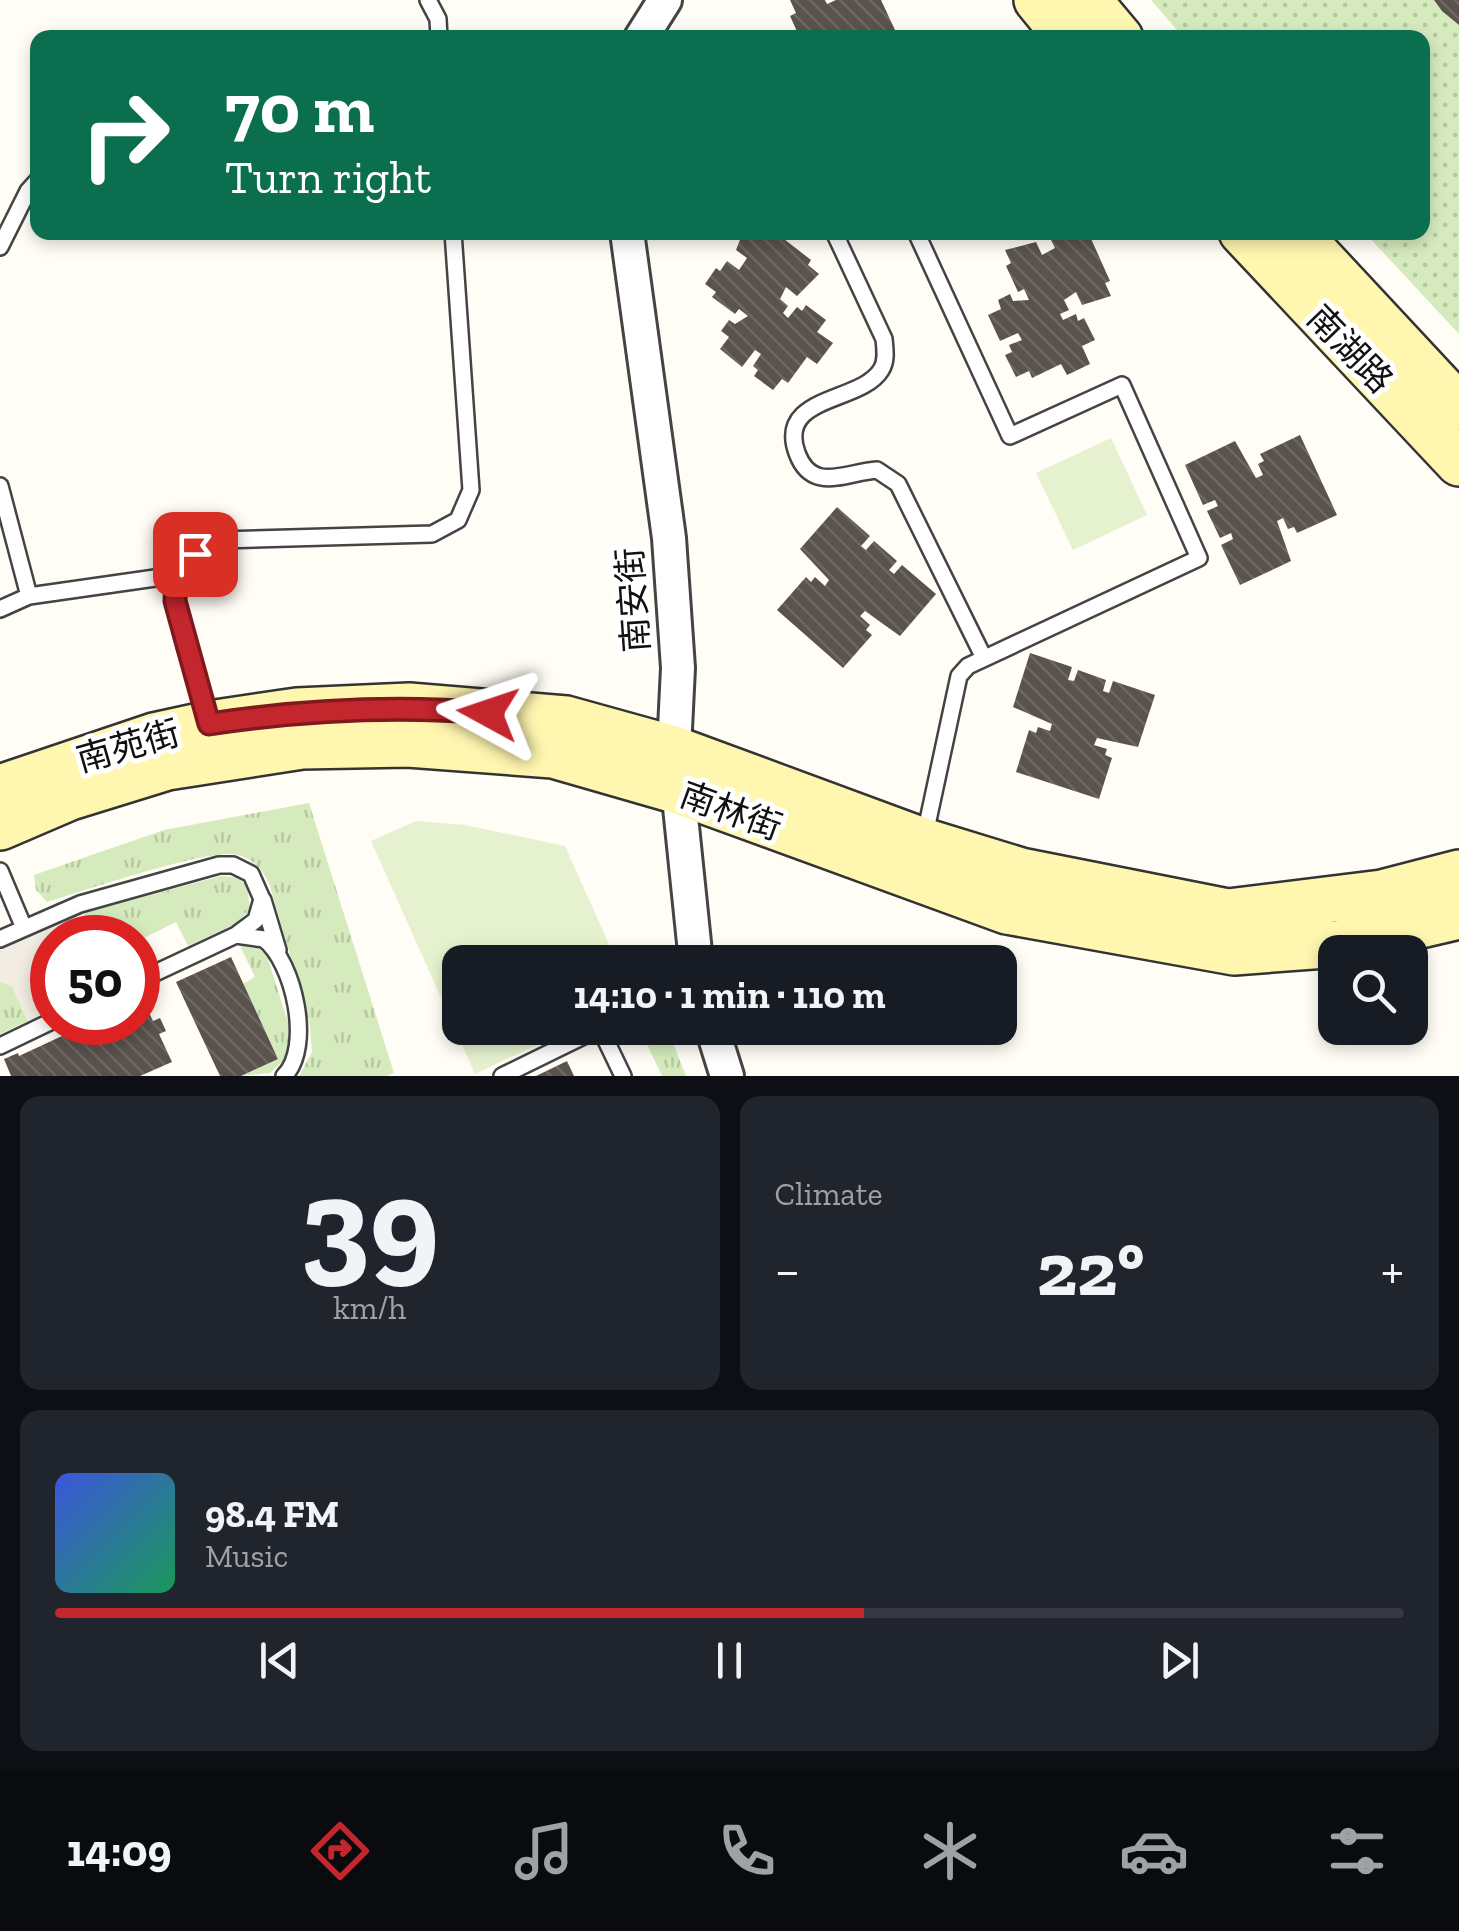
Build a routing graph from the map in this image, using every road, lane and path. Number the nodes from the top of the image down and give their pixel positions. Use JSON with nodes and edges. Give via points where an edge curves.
{"nodes":[{"id":1,"x":428,"y":0,"type":"edge"},
{"id":2,"x":665,"y":0,"type":"edge"},
{"id":3,"x":1036,"y":0,"type":"edge"},
{"id":4,"x":1088,"y":0,"type":"edge"},
{"id":5,"x":439,"y":30,"type":"edge"},
{"id":6,"x":646,"y":30,"type":"edge"},
{"id":7,"x":1061,"y":30,"type":"edge"},
{"id":8,"x":1113,"y":30,"type":"edge"},
{"id":9,"x":30,"y":194,"type":"edge"},
{"id":10,"x":454,"y":240,"type":"edge"},
{"id":11,"x":628,"y":240,"type":"edge"},
{"id":12,"x":838,"y":240,"type":"edge"},
{"id":13,"x":920,"y":240,"type":"edge"},
{"id":14,"x":1249,"y":240,"type":"edge"},
{"id":15,"x":1303,"y":240,"type":"edge"},
{"id":16,"x":0,"y":247,"type":"edge"},
{"id":17,"x":1459,"y":407,"type":"edge"},
{"id":18,"x":1459,"y":464,"type":"edge"},
{"id":19,"x":0,"y":486,"type":"edge"},
{"id":20,"x":176,"y":575,"type":"junction"},
{"id":21,"x":29,"y":596,"type":"junction"},
{"id":22,"x":0,"y":609,"type":"edge"},
{"id":23,"x":984,"y":658,"type":"junction"},
{"id":24,"x":209,"y":724,"type":"junction"},
{"id":25,"x":676,"y":770,"type":"junction"},
{"id":26,"x":0,"y":788,"type":"edge"},
{"id":27,"x":0,"y":828,"type":"edge"},
{"id":28,"x":924,"y":841,"type":"junction"},
{"id":29,"x":0,"y":871,"type":"edge"},
{"id":30,"x":1459,"y":873,"type":"edge"},
{"id":31,"x":260,"y":891,"type":"junction"},
{"id":32,"x":1459,"y":916,"type":"edge"},
{"id":33,"x":24,"y":928,"type":"junction"},
{"id":34,"x":236,"y":935,"type":"junction"},
{"id":35,"x":0,"y":939,"type":"edge"},
{"id":36,"x":694,"y":945,"type":"edge"},
{"id":37,"x":280,"y":957,"type":"junction"},
{"id":38,"x":160,"y":971,"type":"edge"},
{"id":39,"x":30,"y":1032,"type":"edge"},
{"id":40,"x":718,"y":1045,"type":"edge"},
{"id":41,"x":0,"y":1046,"type":"edge"},
{"id":42,"x":284,"y":1076,"type":"edge"},
{"id":43,"x":502,"y":1076,"type":"edge"},
{"id":44,"x":623,"y":1076,"type":"edge"},
{"id":45,"x":728,"y":1076,"type":"edge"}],
"edges":[{"from":1,"to":5,"type":"lane"},
{"from":2,"to":6,"type":"street"},
{"from":3,"to":7,"type":"main road"},
{"from":4,"to":8,"type":"main road"},
{"from":9,"to":16,"type":"lane"},
{"from":10,"to":20,"type":"lane","via":[[471,490],[458,520],[432,534],[221,540]]},
{"from":11,"to":25,"type":"street","name":"南安街","via":[[669,538],[678,668]]},
{"from":12,"to":23,"type":"lane","via":[[884,339],[885,355],[868,382],[801,417],[798,454],[815,476],[827,480],[877,470],[898,484]]},
{"from":13,"to":23,"type":"lane","via":[[1010,436],[1122,385],[1199,558]]},
{"from":14,"to":18,"type":"main road","name":"南湖路"},
{"from":15,"to":17,"type":"main road","name":"南湖路"},
{"from":19,"to":21,"type":"lane"},
{"from":20,"to":21,"type":"lane"},
{"from":20,"to":24,"type":"lane","via":[[175,601]]},
{"from":21,"to":22,"type":"lane"},
{"from":23,"to":28,"type":"lane","via":[[959,676]]},
{"from":24,"to":25,"type":"main road","name":"南苑街","via":[[297,711],[409,706],[566,720]]},
{"from":24,"to":26,"type":"main road","name":"南苑街"},
{"from":25,"to":27,"type":"main road","name":"南林街","via":[[408,744],[302,746],[167,767],[70,797]]},
{"from":25,"to":28,"type":"main road","name":"南林街"},
{"from":25,"to":32,"type":"main road","name":"南林街","via":[[1006,911],[1234,952],[1340,944]]},
{"from":25,"to":36,"type":"street","name":"南安街"},
{"from":28,"to":30,"type":"main road","name":"南林街","via":[[1021,871],[1228,912],[1382,893]]},
{"from":29,"to":33,"type":"lane"},
{"from":31,"to":33,"type":"lane","via":[[250,874],[226,864],[80,904]]},
{"from":31,"to":34,"type":"lane","via":[[256,920]]},
{"from":31,"to":37,"type":"lane"},
{"from":33,"to":35,"type":"lane"},
{"from":34,"to":37,"type":"lane","via":[[260,936]]},
{"from":34,"to":38,"type":"lane"},
{"from":37,"to":42,"type":"lane","via":[[302,1036],[298,1058]]},
{"from":39,"to":41,"type":"lane"},
{"from":40,"to":45,"type":"street"},
{"from":43,"to":44,"type":"lane","via":[[600,1028]]}]}
